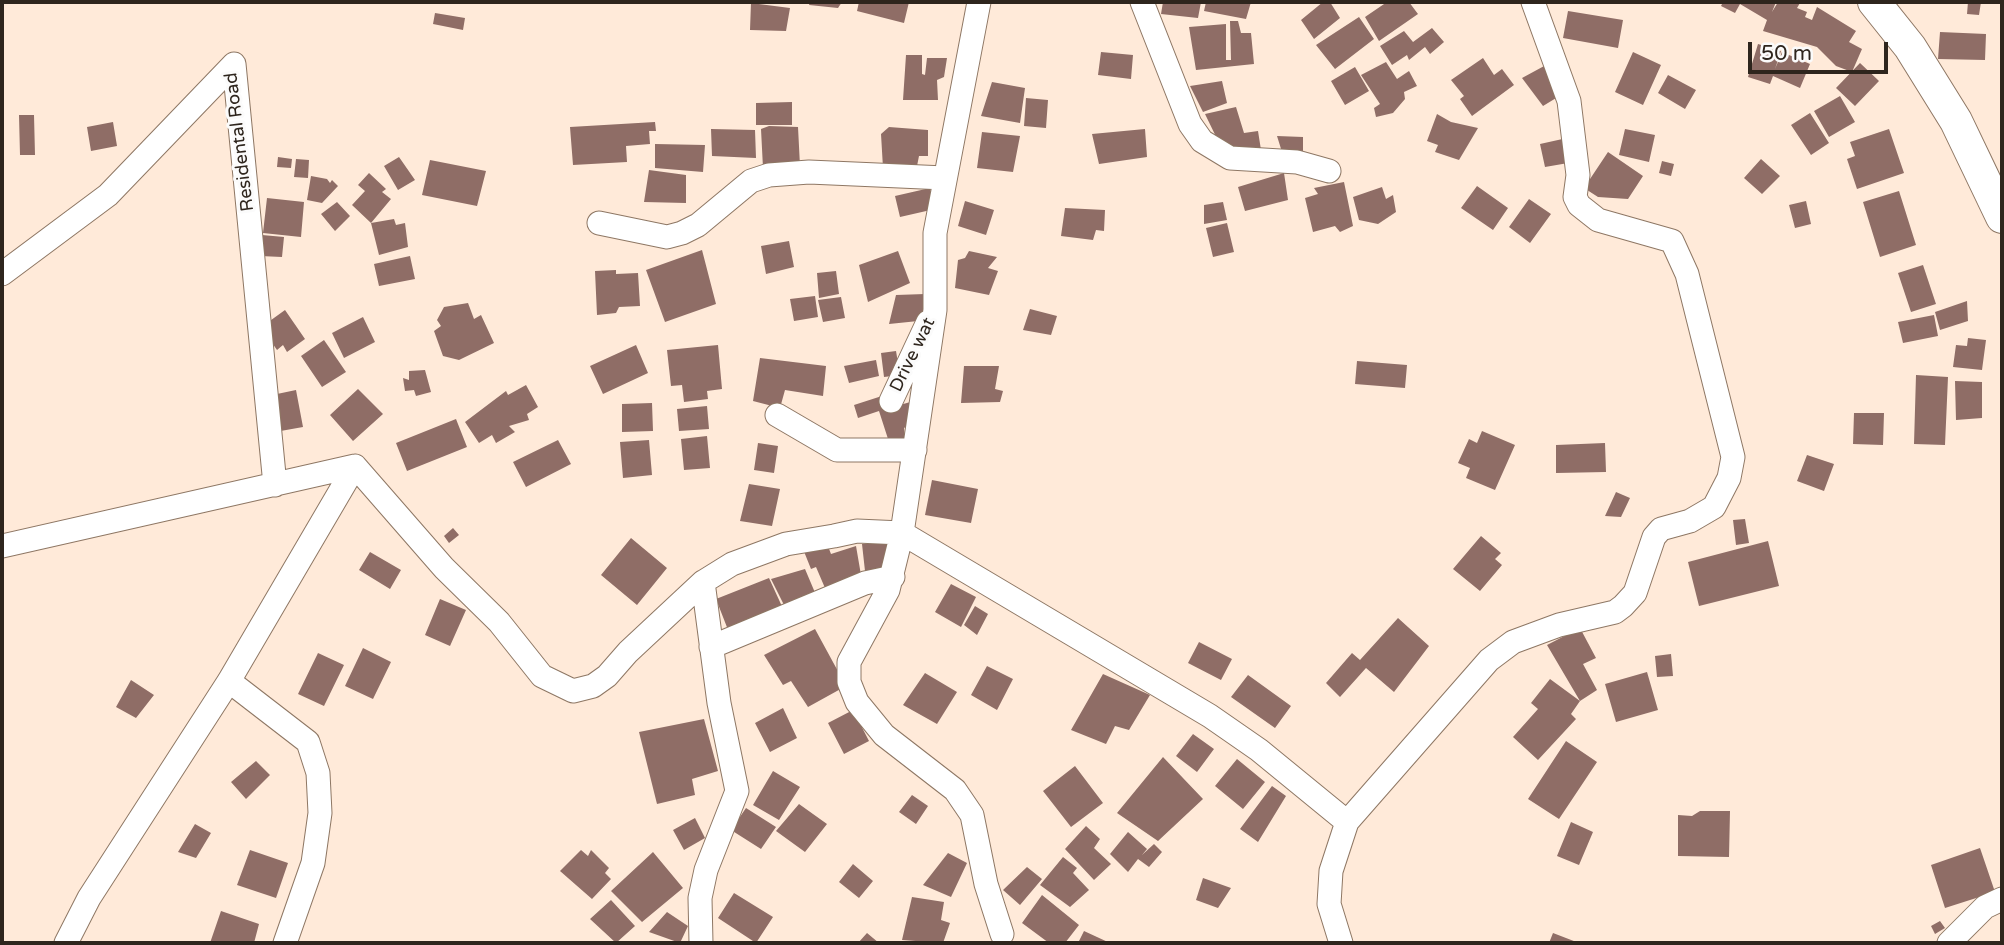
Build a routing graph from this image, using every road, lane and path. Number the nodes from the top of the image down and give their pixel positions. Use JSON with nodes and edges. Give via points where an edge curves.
{"nodes":[{"id":1,"x":979,"y":2,"type":"edge"},
{"id":2,"x":1142,"y":2,"type":"edge"},
{"id":3,"x":1533,"y":2,"type":"edge"},
{"id":4,"x":1874,"y":2,"type":"edge"},
{"id":5,"x":1329,"y":172,"type":"dead end"},
{"id":6,"x":945,"y":178,"type":"junction"},
{"id":7,"x":2002,"y":217,"type":"edge"},
{"id":8,"x":599,"y":223,"type":"dead end"},
{"id":9,"x":2,"y":274,"type":"edge"},
{"id":10,"x":935,"y":310,"type":"junction"},
{"id":11,"x":891,"y":401,"type":"dead end"},
{"id":12,"x":777,"y":415,"type":"dead end"},
{"id":13,"x":915,"y":450,"type":"junction"},
{"id":14,"x":355,"y":466,"type":"junction"},
{"id":15,"x":275,"y":485,"type":"junction"},
{"id":16,"x":902,"y":533,"type":"junction"},
{"id":17,"x":2,"y":545,"type":"edge"},
{"id":18,"x":893,"y":576,"type":"junction"},
{"id":19,"x":703,"y":582,"type":"junction"},
{"id":20,"x":711,"y":647,"type":"junction"},
{"id":21,"x":229,"y":681,"type":"junction"},
{"id":22,"x":1347,"y":822,"type":"junction"},
{"id":23,"x":2002,"y":899,"type":"edge"},
{"id":24,"x":1002,"y":934,"type":"dead end"},
{"id":25,"x":1954,"y":940,"type":"edge"},
{"id":26,"x":65,"y":943,"type":"edge"},
{"id":27,"x":285,"y":943,"type":"edge"},
{"id":28,"x":701,"y":943,"type":"edge"},
{"id":29,"x":1341,"y":943,"type":"edge"}],
"edges":[{"from":1,"to":6,"type":"street"},
{"from":2,"to":5,"type":"street","via":[[1190,124],[1202,141],[1230,158],[1297,162]]},
{"from":3,"to":22,"type":"street","via":[[1569,101],[1579,205],[1598,220],[1672,240],[1687,274],[1732,457],[1729,478],[1714,508],[1661,529],[1654,537],[1635,593],[1623,606],[1513,642],[1489,660]]},
{"from":4,"to":7,"type":"street","via":[[1910,47],[1956,121]]},
{"from":6,"to":8,"type":"street","via":[[809,172],[769,175],[751,181],[682,233],[667,237]]},
{"from":6,"to":10,"type":"street","via":[[935,233]]},
{"from":9,"to":15,"type":"street","name":"Residental Road","via":[[108,195],[234,64]]},
{"from":10,"to":11,"type":"street","name":"Drive wat"},
{"from":10,"to":13,"type":"street"},
{"from":12,"to":13,"type":"street","via":[[837,450]]},
{"from":13,"to":16,"type":"street"},
{"from":14,"to":15,"type":"street"},
{"from":14,"to":19,"type":"street","via":[[444,568],[499,622],[542,676],[573,691],[607,676]]},
{"from":14,"to":21,"type":"street"},
{"from":15,"to":17,"type":"street"},
{"from":16,"to":18,"type":"street"},
{"from":16,"to":19,"type":"street","via":[[857,531],[786,544],[732,564]]},
{"from":16,"to":22,"type":"street","via":[[1210,716]]},
{"from":18,"to":20,"type":"street","via":[[865,583]]},
{"from":18,"to":24,"type":"street","via":[[849,662],[849,682],[857,702],[884,735],[955,790],[972,815]]},
{"from":19,"to":20,"type":"street"},
{"from":20,"to":28,"type":"street","via":[[737,791],[706,870],[700,898]]},
{"from":21,"to":26,"type":"street","via":[[89,898]]},
{"from":21,"to":27,"type":"street","via":[[308,742],[318,774],[320,813],[313,863]]},
{"from":22,"to":29,"type":"street","via":[[1331,871],[1329,904]]},
{"from":23,"to":25,"type":"street","via":[[1985,907]]}]}
